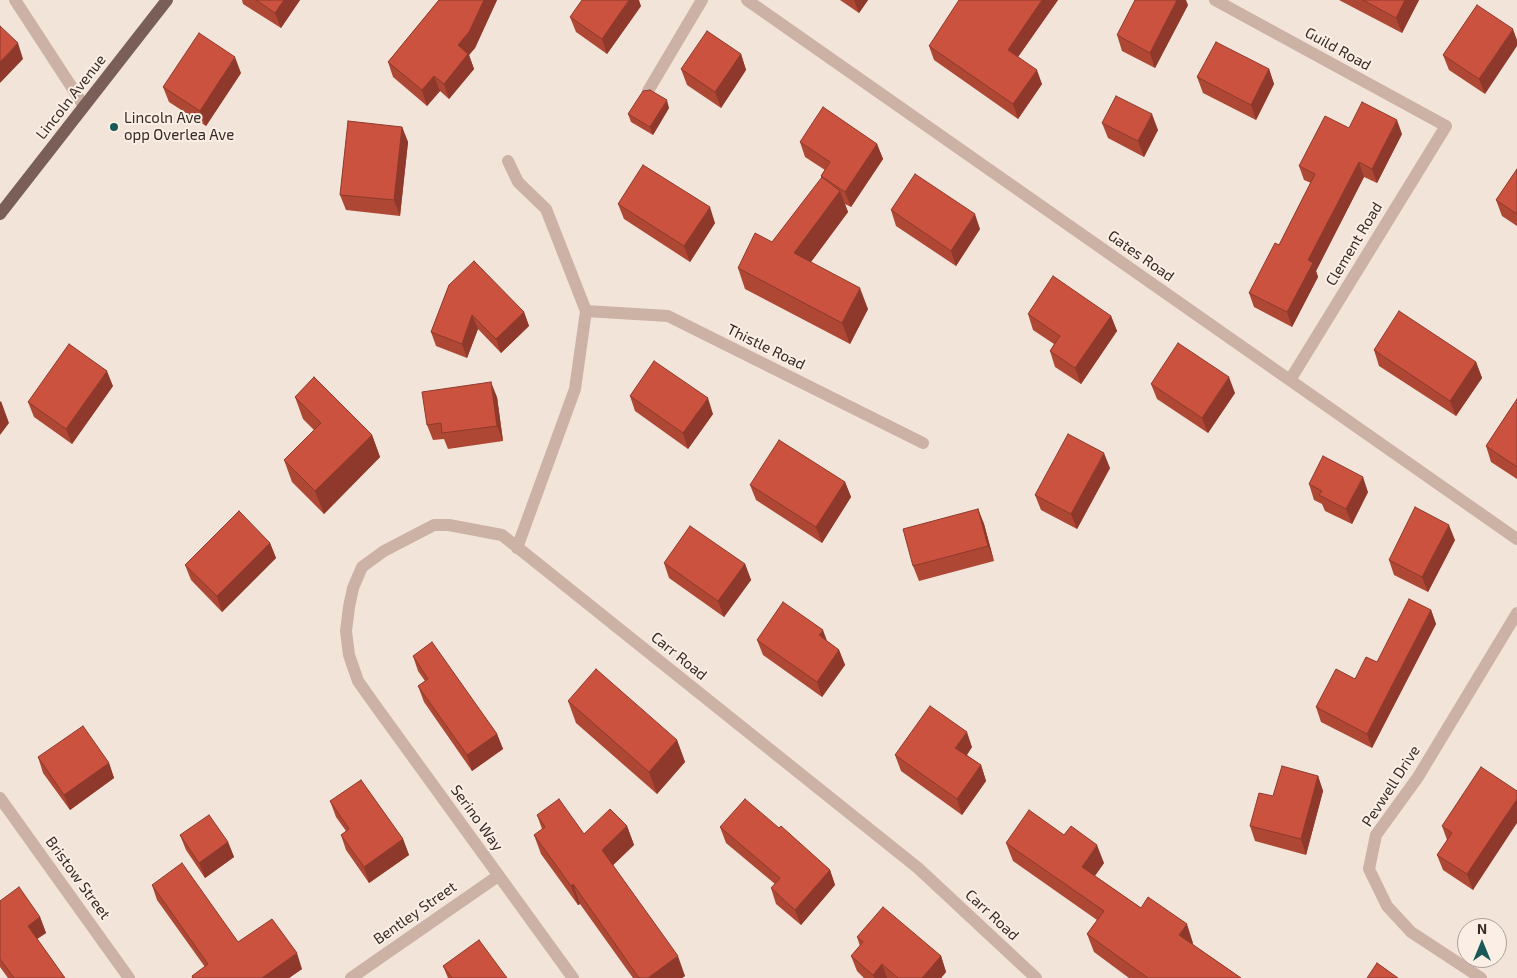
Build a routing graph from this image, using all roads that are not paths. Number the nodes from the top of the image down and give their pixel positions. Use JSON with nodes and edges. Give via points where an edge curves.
{"nodes":[{"id":1,"x":15,"y":0,"type":"edge"},
{"id":2,"x":167,"y":0,"type":"edge"},
{"id":3,"x":702,"y":0,"type":"edge"},
{"id":4,"x":747,"y":0,"type":"edge"},
{"id":5,"x":1215,"y":0,"type":"edge"},
{"id":6,"x":648,"y":91,"type":"edge"},
{"id":7,"x":84,"y":106,"type":"junction"},
{"id":8,"x":1446,"y":126,"type":"joint"},
{"id":9,"x":508,"y":161,"type":"dead end"},
{"id":10,"x":0,"y":214,"type":"edge"},
{"id":11,"x":586,"y":311,"type":"junction"},
{"id":12,"x":1290,"y":380,"type":"junction"},
{"id":13,"x":923,"y":443,"type":"dead end"},
{"id":14,"x":1517,"y":539,"type":"edge"},
{"id":15,"x":518,"y":548,"type":"junction"},
{"id":16,"x":1517,"y":613,"type":"edge"},
{"id":17,"x":356,"y":676,"type":"joint"},
{"id":18,"x":0,"y":798,"type":"edge"},
{"id":19,"x":498,"y":876,"type":"junction"},
{"id":20,"x":129,"y":978,"type":"edge"},
{"id":21,"x":351,"y":978,"type":"edge"},
{"id":22,"x":573,"y":978,"type":"edge"},
{"id":23,"x":1036,"y":978,"type":"edge"},
{"id":24,"x":1481,"y":978,"type":"edge"}],
"edges":[{"from":1,"to":7,"type":"street"},
{"from":2,"to":7,"type":"main road","name":"Lincoln Avenue"},
{"from":3,"to":6,"type":"street"},
{"from":4,"to":12,"type":"street","name":"Gates Road"},
{"from":5,"to":8,"type":"street","name":"Guild Road"},
{"from":7,"to":10,"type":"main road","name":"Lincoln Avenue"},
{"from":8,"to":12,"type":"street","name":"Clement Road"},
{"from":9,"to":11,"type":"street","via":[[518,182],[546,210]]},
{"from":11,"to":13,"type":"street","name":"Thistle Road","via":[[668,316]]},
{"from":11,"to":15,"type":"street","via":[[575,389]]},
{"from":12,"to":14,"type":"street","name":"Gates Road"},
{"from":15,"to":17,"type":"street","name":"Carr Road","via":[[502,535],[434,525],[384,551],[362,567],[353,588],[346,631]]},
{"from":15,"to":23,"type":"street","name":"Carr Road","via":[[918,868]]},
{"from":16,"to":24,"type":"street","name":"Pevwell Drive","via":[[1418,777],[1376,835],[1369,869],[1387,906],[1410,932]]},
{"from":17,"to":19,"type":"street","name":"Serino Way"},
{"from":18,"to":20,"type":"street","name":"Bristow Street"},
{"from":19,"to":21,"type":"street","name":"Bentley Street"},
{"from":19,"to":22,"type":"street","name":"Serino Way"}]}
